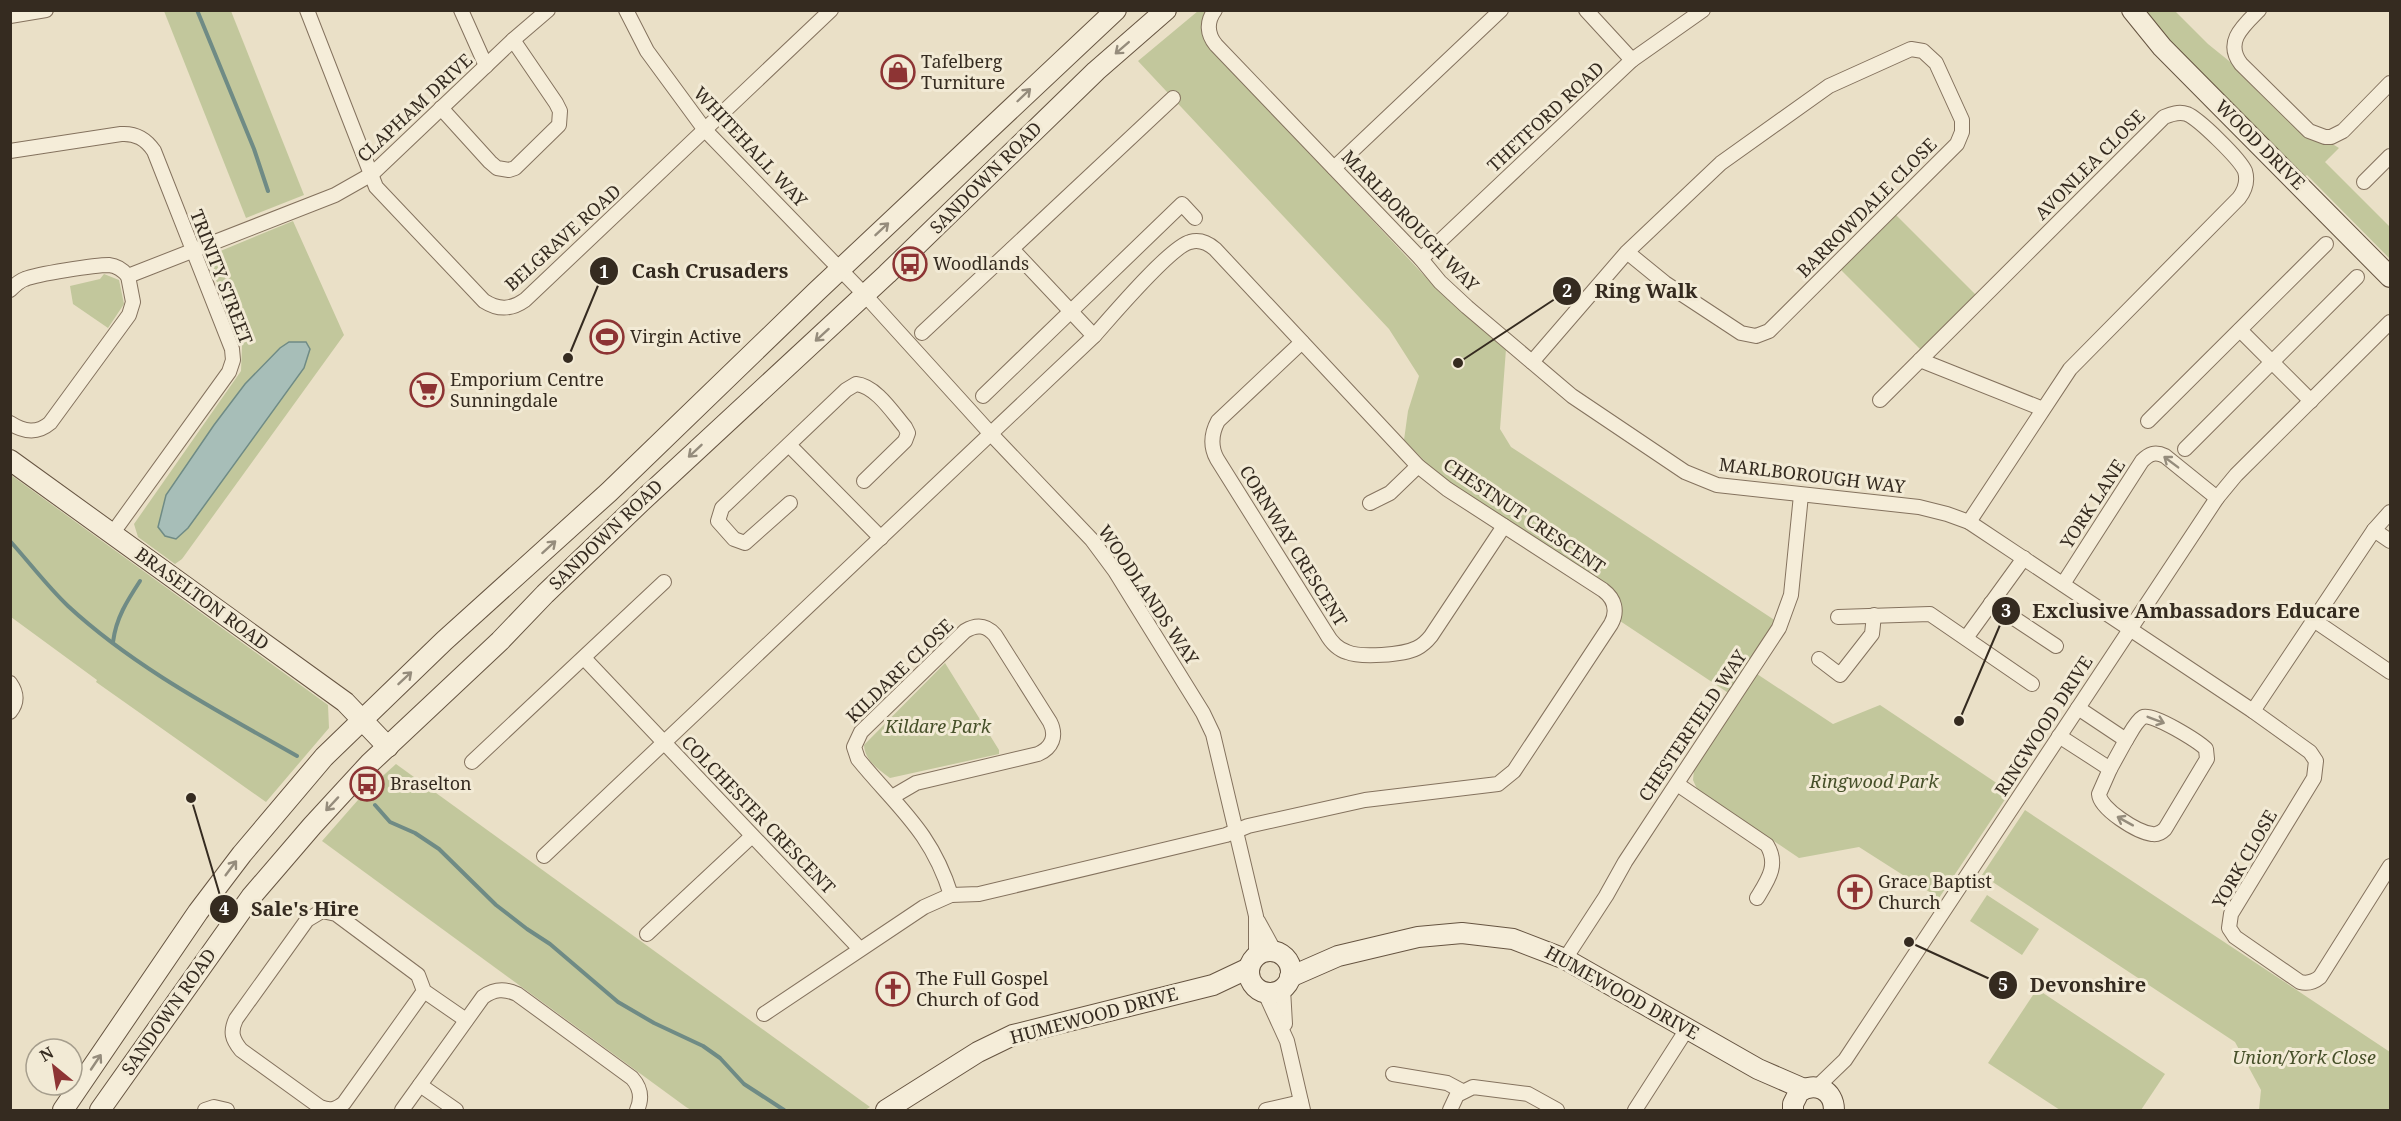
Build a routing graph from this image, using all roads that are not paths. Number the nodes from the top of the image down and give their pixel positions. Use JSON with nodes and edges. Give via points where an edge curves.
{"nodes":[{"id":1,"x":46,"y":10,"type":"edge"},
{"id":2,"x":307,"y":10,"type":"edge"},
{"id":3,"x":461,"y":10,"type":"edge"},
{"id":4,"x":548,"y":10,"type":"edge"},
{"id":5,"x":626,"y":10,"type":"edge"},
{"id":6,"x":1116,"y":10,"type":"edge"},
{"id":7,"x":1166,"y":10,"type":"edge"},
{"id":8,"x":1215,"y":10,"type":"edge"},
{"id":9,"x":1501,"y":10,"type":"edge"},
{"id":10,"x":1586,"y":10,"type":"edge"},
{"id":11,"x":1703,"y":10,"type":"edge"},
{"id":12,"x":2132,"y":10,"type":"edge"},
{"id":13,"x":2259,"y":10,"type":"edge"},
{"id":14,"x":822,"y":14,"type":"edge"},
{"id":15,"x":10,"y":16,"type":"edge"},
{"id":16,"x":513,"y":40,"type":"junction"},
{"id":17,"x":1632,"y":60,"type":"junction"},
{"id":18,"x":486,"y":66,"type":"junction"},
{"id":19,"x":2391,"y":82,"type":"edge"},
{"id":20,"x":1173,"y":98,"type":"dead end"},
{"id":21,"x":441,"y":108,"type":"junction"},
{"id":22,"x":705,"y":130,"type":"junction"},
{"id":23,"x":10,"y":151,"type":"edge"},
{"id":24,"x":2391,"y":156,"type":"edge"},
{"id":25,"x":1334,"y":168,"type":"junction"},
{"id":26,"x":372,"y":174,"type":"junction"},
{"id":27,"x":2364,"y":182,"type":"dead end"},
{"id":28,"x":1195,"y":218,"type":"dead end"},
{"id":29,"x":2326,"y":244,"type":"dead end"},
{"id":30,"x":1012,"y":249,"type":"junction"},
{"id":31,"x":193,"y":250,"type":"junction"},
{"id":32,"x":1627,"y":252,"type":"junction"},
{"id":33,"x":1421,"y":259,"type":"junction"},
{"id":34,"x":840,"y":270,"type":"junction"},
{"id":35,"x":128,"y":276,"type":"junction"},
{"id":36,"x":2357,"y":277,"type":"dead end"},
{"id":37,"x":2391,"y":277,"type":"edge"},
{"id":38,"x":10,"y":290,"type":"edge"},
{"id":39,"x":865,"y":295,"type":"junction"},
{"id":40,"x":1071,"y":312,"type":"junction"},
{"id":41,"x":2391,"y":322,"type":"edge"},
{"id":42,"x":2240,"y":330,"type":"junction"},
{"id":43,"x":922,"y":333,"type":"dead end"},
{"id":44,"x":1094,"y":336,"type":"junction"},
{"id":45,"x":1302,"y":342,"type":"junction"},
{"id":46,"x":1920,"y":360,"type":"junction"},
{"id":47,"x":1532,"y":362,"type":"junction"},
{"id":48,"x":2272,"y":362,"type":"junction"},
{"id":49,"x":983,"y":396,"type":"dead end"},
{"id":50,"x":1880,"y":400,"type":"dead end"},
{"id":51,"x":2311,"y":400,"type":"junction"},
{"id":52,"x":2043,"y":409,"type":"junction"},
{"id":53,"x":2148,"y":421,"type":"dead end"},
{"id":54,"x":10,"y":423,"type":"edge"},
{"id":55,"x":991,"y":434,"type":"junction"},
{"id":56,"x":789,"y":444,"type":"junction"},
{"id":57,"x":2185,"y":449,"type":"dead end"},
{"id":58,"x":10,"y":459,"type":"edge"},
{"id":59,"x":1418,"y":466,"type":"junction"},
{"id":60,"x":864,"y":481,"type":"dead end"},
{"id":61,"x":1801,"y":495,"type":"junction"},
{"id":62,"x":2217,"y":498,"type":"junction"},
{"id":63,"x":790,"y":503,"type":"dead end"},
{"id":64,"x":1370,"y":503,"type":"dead end"},
{"id":65,"x":2391,"y":512,"type":"edge"},
{"id":66,"x":1969,"y":522,"type":"junction"},
{"id":67,"x":1504,"y":526,"type":"junction"},
{"id":68,"x":2374,"y":530,"type":"junction"},
{"id":69,"x":112,"y":534,"type":"junction"},
{"id":70,"x":881,"y":538,"type":"junction"},
{"id":71,"x":2391,"y":541,"type":"edge"},
{"id":72,"x":2024,"y":558,"type":"junction"},
{"id":73,"x":664,"y":582,"type":"dead end"},
{"id":74,"x":2063,"y":584,"type":"junction"},
{"id":75,"x":1991,"y":603,"type":"junction"},
{"id":76,"x":1874,"y":615,"type":"junction"},
{"id":77,"x":1838,"y":616,"type":"dead end"},
{"id":78,"x":2314,"y":621,"type":"junction"},
{"id":79,"x":2129,"y":630,"type":"junction"},
{"id":80,"x":1966,"y":638,"type":"junction"},
{"id":81,"x":2056,"y":646,"type":"dead end"},
{"id":82,"x":584,"y":658,"type":"junction"},
{"id":83,"x":1819,"y":659,"type":"dead end"},
{"id":84,"x":2391,"y":672,"type":"edge"},
{"id":85,"x":10,"y":683,"type":"edge"},
{"id":86,"x":2032,"y":684,"type":"dead end"},
{"id":87,"x":2078,"y":708,"type":"junction"},
{"id":88,"x":2253,"y":711,"type":"junction"},
{"id":89,"x":10,"y":712,"type":"edge"},
{"id":90,"x":362,"y":718,"type":"junction"},
{"id":91,"x":2059,"y":736,"type":"junction"},
{"id":92,"x":2126,"y":740,"type":"junction"},
{"id":93,"x":664,"y":743,"type":"junction"},
{"id":94,"x":388,"y":747,"type":"junction"},
{"id":95,"x":472,"y":762,"type":"dead end"},
{"id":96,"x":2110,"y":769,"type":"junction"},
{"id":97,"x":1677,"y":784,"type":"junction"},
{"id":98,"x":892,"y":797,"type":"junction"},
{"id":99,"x":1237,"y":831,"type":"junction"},
{"id":100,"x":752,"y":836,"type":"junction"},
{"id":101,"x":544,"y":856,"type":"dead end"},
{"id":102,"x":2391,"y":866,"type":"edge"},
{"id":103,"x":951,"y":895,"type":"junction"},
{"id":104,"x":1757,"y":898,"type":"dead end"},
{"id":105,"x":647,"y":934,"type":"dead end"},
{"id":106,"x":860,"y":948,"type":"junction"},
{"id":107,"x":1565,"y":958,"type":"junction"},
{"id":108,"x":1270,"y":973,"type":"junction"},
{"id":109,"x":424,"y":991,"type":"junction"},
{"id":110,"x":764,"y":1014,"type":"dead end"},
{"id":111,"x":466,"y":1020,"type":"junction"},
{"id":112,"x":1687,"y":1029,"type":"junction"},
{"id":113,"x":1393,"y":1074,"type":"dead end"},
{"id":114,"x":420,"y":1085,"type":"junction"},
{"id":115,"x":1462,"y":1091,"type":"junction"},
{"id":116,"x":1818,"y":1102,"type":"edge"},
{"id":117,"x":1302,"y":1106,"type":"edge"},
{"id":118,"x":63,"y":1110,"type":"edge"},
{"id":119,"x":100,"y":1110,"type":"edge"},
{"id":120,"x":205,"y":1110,"type":"edge"},
{"id":121,"x":227,"y":1110,"type":"edge"},
{"id":122,"x":402,"y":1110,"type":"edge"},
{"id":123,"x":456,"y":1110,"type":"edge"},
{"id":124,"x":637,"y":1110,"type":"edge"},
{"id":125,"x":886,"y":1110,"type":"edge"},
{"id":126,"x":1266,"y":1110,"type":"edge"},
{"id":127,"x":1450,"y":1110,"type":"edge"},
{"id":128,"x":1557,"y":1110,"type":"edge"},
{"id":129,"x":1635,"y":1110,"type":"edge"}],
"edges":[{"from":1,"to":15,"type":"street"},
{"from":2,"to":26,"type":"street"},
{"from":3,"to":18,"type":"street"},
{"from":4,"to":16,"type":"street","name":"CLAPHAM DRIVE"},
{"from":5,"to":22,"type":"street","name":"WHITEHALL WAY","via":[[647,51]]},
{"from":34,"to":6,"type":"main road","name":"SANDOWN ROAD","one_way":true},
{"from":7,"to":39,"type":"main road","name":"SANDOWN ROAD","one_way":true,"via":[[1048,117]]},
{"from":8,"to":25,"type":"street","name":"MARLBOROUGH WAY","via":[[1208,25],[1216,45]]},
{"from":9,"to":25,"type":"street"},
{"from":10,"to":17,"type":"street"},
{"from":11,"to":17,"type":"street","name":"THETFORD ROAD"},
{"from":12,"to":37,"type":"main road","name":"WOOD DRIVE","via":[[2162,46]]},
{"from":13,"to":19,"type":"street","via":[[2236,35],[2236,56],[2314,135],[2337,135]]},
{"from":14,"to":22,"type":"street"},
{"from":16,"to":18,"type":"street","name":"CLAPHAM DRIVE"},
{"from":16,"to":21,"type":"street","via":[[560,111],[559,125],[549,137],[515,168],[502,170]]},
{"from":17,"to":33,"type":"street","name":"THETFORD ROAD"},
{"from":18,"to":21,"type":"street","name":"CLAPHAM DRIVE"},
{"from":20,"to":30,"type":"street"},
{"from":21,"to":26,"type":"street","name":"CLAPHAM DRIVE"},
{"from":22,"to":26,"type":"street","name":"BELGRAVE ROAD","via":[[513,307],[492,306],[484,301],[376,187]]},
{"from":22,"to":34,"type":"street","name":"WHITEHALL WAY"},
{"from":23,"to":31,"type":"street","name":"TRINITY STREET","via":[[121,134],[141,137],[154,151]]},
{"from":24,"to":27,"type":"street"},
{"from":25,"to":33,"type":"street","name":"MARLBOROUGH WAY"},
{"from":26,"to":31,"type":"street","name":"CLAPHAM DRIVE","via":[[335,195]]},
{"from":28,"to":40,"type":"street","via":[[1182,204]]},
{"from":29,"to":42,"type":"street"},
{"from":30,"to":40,"type":"street"},
{"from":30,"to":43,"type":"street"},
{"from":31,"to":35,"type":"street","name":"CLAPHAM DRIVE"},
{"from":31,"to":69,"type":"street","name":"TRINITY STREET","via":[[230,343],[231,366]]},
{"from":32,"to":32,"type":"street","name":"BARROWDALE CLOSE","via":[[1721,163],[1829,86],[1911,49],[1923,51],[1936,63],[1962,120],[1957,144],[1769,331],[1755,336],[1741,333],[1665,283]]},
{"from":32,"to":47,"type":"street","name":"BARROWDALE CLOSE"},
{"from":33,"to":47,"type":"street","name":"MARLBOROUGH WAY","via":[[1445,286]]},
{"from":34,"to":39,"type":"street","name":"WHITEHALL WAY"},
{"from":90,"to":34,"type":"main road","name":"SANDOWN ROAD","one_way":true,"via":[[609,492]]},
{"from":35,"to":38,"type":"street","via":[[122,268],[109,265],[30,277]]},
{"from":35,"to":54,"type":"street","via":[[133,302],[129,315],[50,423],[31,431]]},
{"from":36,"to":48,"type":"street"},
{"from":39,"to":55,"type":"street","name":"WOODLANDS WAY"},
{"from":39,"to":94,"type":"main road","name":"SANDOWN ROAD","one_way":true,"via":[[651,492]]},
{"from":40,"to":44,"type":"street"},
{"from":40,"to":49,"type":"street"},
{"from":41,"to":51,"type":"street","name":"RINGWOOD DRIVE"},
{"from":42,"to":48,"type":"street"},
{"from":42,"to":53,"type":"street"},
{"from":44,"to":45,"type":"street","name":"CHESTNUT CRESCENT","via":[[1149,276],[1185,244],[1197,241],[1210,244]]},
{"from":44,"to":55,"type":"street","name":"CHESTNUT CRESCENT"},
{"from":45,"to":59,"type":"street","name":"CHESTNUT CRESCENT"},
{"from":45,"to":67,"type":"street","name":"CORNWAY CRESCENT","via":[[1218,421],[1212,444],[1217,459],[1336,646],[1361,656],[1422,646]]},
{"from":46,"to":50,"type":"street","name":"AVONLEA CLOSE"},
{"from":46,"to":52,"type":"street"},
{"from":46,"to":52,"type":"street","name":"AVONLEA CLOSE","via":[[2159,121],[2170,114],[2187,114],[2242,166],[2246,178],[2244,192],[2080,356]]},
{"from":47,"to":61,"type":"street","name":"MARLBOROUGH WAY","via":[[1572,396],[1685,472],[1718,484]]},
{"from":48,"to":51,"type":"street"},
{"from":48,"to":57,"type":"street"},
{"from":51,"to":62,"type":"street","name":"RINGWOOD DRIVE"},
{"from":52,"to":66,"type":"street","name":"AVONLEA CLOSE"},
{"from":55,"to":70,"type":"street","name":"COLCHESTER CRESCENT"},
{"from":55,"to":99,"type":"street","name":"WOODLANDS WAY","via":[[1102,553],[1203,713],[1215,742]]},
{"from":56,"to":60,"type":"street","via":[[852,386],[861,384],[908,433],[905,441]]},
{"from":56,"to":63,"type":"street","via":[[722,508],[718,521],[734,539],[745,543]]},
{"from":56,"to":70,"type":"street"},
{"from":58,"to":69,"type":"main road","name":"BRASELTON ROAD"},
{"from":59,"to":64,"type":"street","via":[[1390,493]]},
{"from":59,"to":67,"type":"street","name":"CHESTNUT CRESCENT"},
{"from":61,"to":66,"type":"street","name":"MARLBOROUGH WAY","via":[[1933,510]]},
{"from":61,"to":97,"type":"street","name":"CHESTERFIELD WAY","via":[[1792,587],[1785,616]]},
{"from":62,"to":74,"type":"street","name":"YORK LANE","one_way":true,"via":[[2164,456],[2149,455]]},
{"from":62,"to":79,"type":"street","name":"RINGWOOD DRIVE"},
{"from":65,"to":68,"type":"street"},
{"from":66,"to":72,"type":"street","name":"MARLBOROUGH WAY"},
{"from":67,"to":99,"type":"street","name":"CHESTNUT CRESCENT","via":[[1603,590],[1615,608],[1611,624],[1514,771],[1490,787],[1365,800]]},
{"from":68,"to":71,"type":"street"},
{"from":68,"to":78,"type":"street"},
{"from":69,"to":90,"type":"main road","name":"BRASELTON ROAD"},
{"from":70,"to":93,"type":"street","name":"COLCHESTER CRESCENT"},
{"from":72,"to":74,"type":"street","name":"MARLBOROUGH WAY"},
{"from":72,"to":75,"type":"street"},
{"from":73,"to":82,"type":"street"},
{"from":74,"to":79,"type":"street","name":"MARLBOROUGH WAY"},
{"from":75,"to":80,"type":"street"},
{"from":75,"to":81,"type":"street"},
{"from":76,"to":77,"type":"street"},
{"from":76,"to":80,"type":"street","via":[[1930,614]]},
{"from":76,"to":83,"type":"street","via":[[1872,634],[1840,675]]},
{"from":78,"to":84,"type":"street"},
{"from":78,"to":88,"type":"street"},
{"from":79,"to":87,"type":"street","name":"RINGWOOD DRIVE"},
{"from":79,"to":88,"type":"street","name":"YORK CLOSE"},
{"from":80,"to":86,"type":"street"},
{"from":82,"to":93,"type":"street"},
{"from":82,"to":95,"type":"street"},
{"from":85,"to":89,"type":"street","via":[[16,704]]},
{"from":87,"to":91,"type":"street","name":"RINGWOOD DRIVE"},
{"from":87,"to":92,"type":"street"},
{"from":88,"to":102,"type":"street","name":"YORK CLOSE","via":[[2310,753],[2316,761],[2316,772],[2231,914],[2231,933],[2300,982],[2316,980]]},
{"from":90,"to":94,"type":"main road","name":"BRASELTON ROAD"},
{"from":118,"to":90,"type":"main road","name":"SANDOWN ROAD","one_way":true,"via":[[168,954],[242,854]]},
{"from":91,"to":96,"type":"street"},
{"from":91,"to":116,"type":"street","name":"RINGWOOD DRIVE"},
{"from":92,"to":96,"type":"street"},
{"from":92,"to":96,"type":"street","one_way":true,"via":[[2142,718],[2150,717],[2204,747],[2207,759],[2165,829],[2156,834],[2114,815],[2101,803],[2099,794]]},
{"from":93,"to":100,"type":"street","name":"COLCHESTER CRESCENT"},
{"from":93,"to":101,"type":"street"},
{"from":94,"to":119,"type":"main road","name":"SANDOWN ROAD","one_way":true,"via":[[251,897]]},
{"from":97,"to":104,"type":"street","via":[[1767,845],[1772,870]]},
{"from":97,"to":107,"type":"street","name":"CHESTERFIELD WAY"},
{"from":98,"to":98,"type":"street","name":"KILDARE CLOSE","via":[[858,759],[854,747],[857,737],[965,631],[977,626],[988,629],[1050,722],[1052,742],[1038,754],[916,783]]},
{"from":98,"to":103,"type":"street","name":"KILDARE CLOSE","via":[[927,841]]},
{"from":99,"to":103,"type":"street","via":[[979,894]]},
{"from":99,"to":108,"type":"street","name":"WOODLANDS WAY"},
{"from":100,"to":105,"type":"street"},
{"from":100,"to":106,"type":"street","name":"COLCHESTER CRESCENT"},
{"from":103,"to":106,"type":"street","via":[[924,907]]},
{"from":106,"to":110,"type":"street"},
{"from":107,"to":108,"type":"main road","name":"HUMEWOOD DRIVE","via":[[1513,939],[1462,933],[1409,939]]},
{"from":107,"to":112,"type":"main road","name":"HUMEWOOD DRIVE"},
{"from":108,"to":117,"type":"street","name":"WOODLANDS WAY"},
{"from":108,"to":125,"type":"main road","name":"HUMEWOOD DRIVE","via":[[1013,1035],[978,1052]]},
{"from":109,"to":109,"type":"street","via":[[418,975],[336,914],[322,911],[307,920],[236,1019],[233,1039],[241,1050],[320,1107],[332,1110],[344,1102]]},
{"from":109,"to":111,"type":"street"},
{"from":111,"to":114,"type":"street"},
{"from":111,"to":124,"type":"street","via":[[483,997],[493,991],[517,994],[632,1078],[639,1089]]},
{"from":112,"to":116,"type":"main road","name":"HUMEWOOD DRIVE"},
{"from":112,"to":129,"type":"street"},
{"from":113,"to":115,"type":"street","via":[[1447,1083]]},
{"from":114,"to":122,"type":"street"},
{"from":114,"to":123,"type":"street"},
{"from":115,"to":127,"type":"street"},
{"from":115,"to":128,"type":"street","via":[[1473,1087],[1513,1090]]},
{"from":117,"to":126,"type":"street"},
{"from":120,"to":121,"type":"street"}]}
